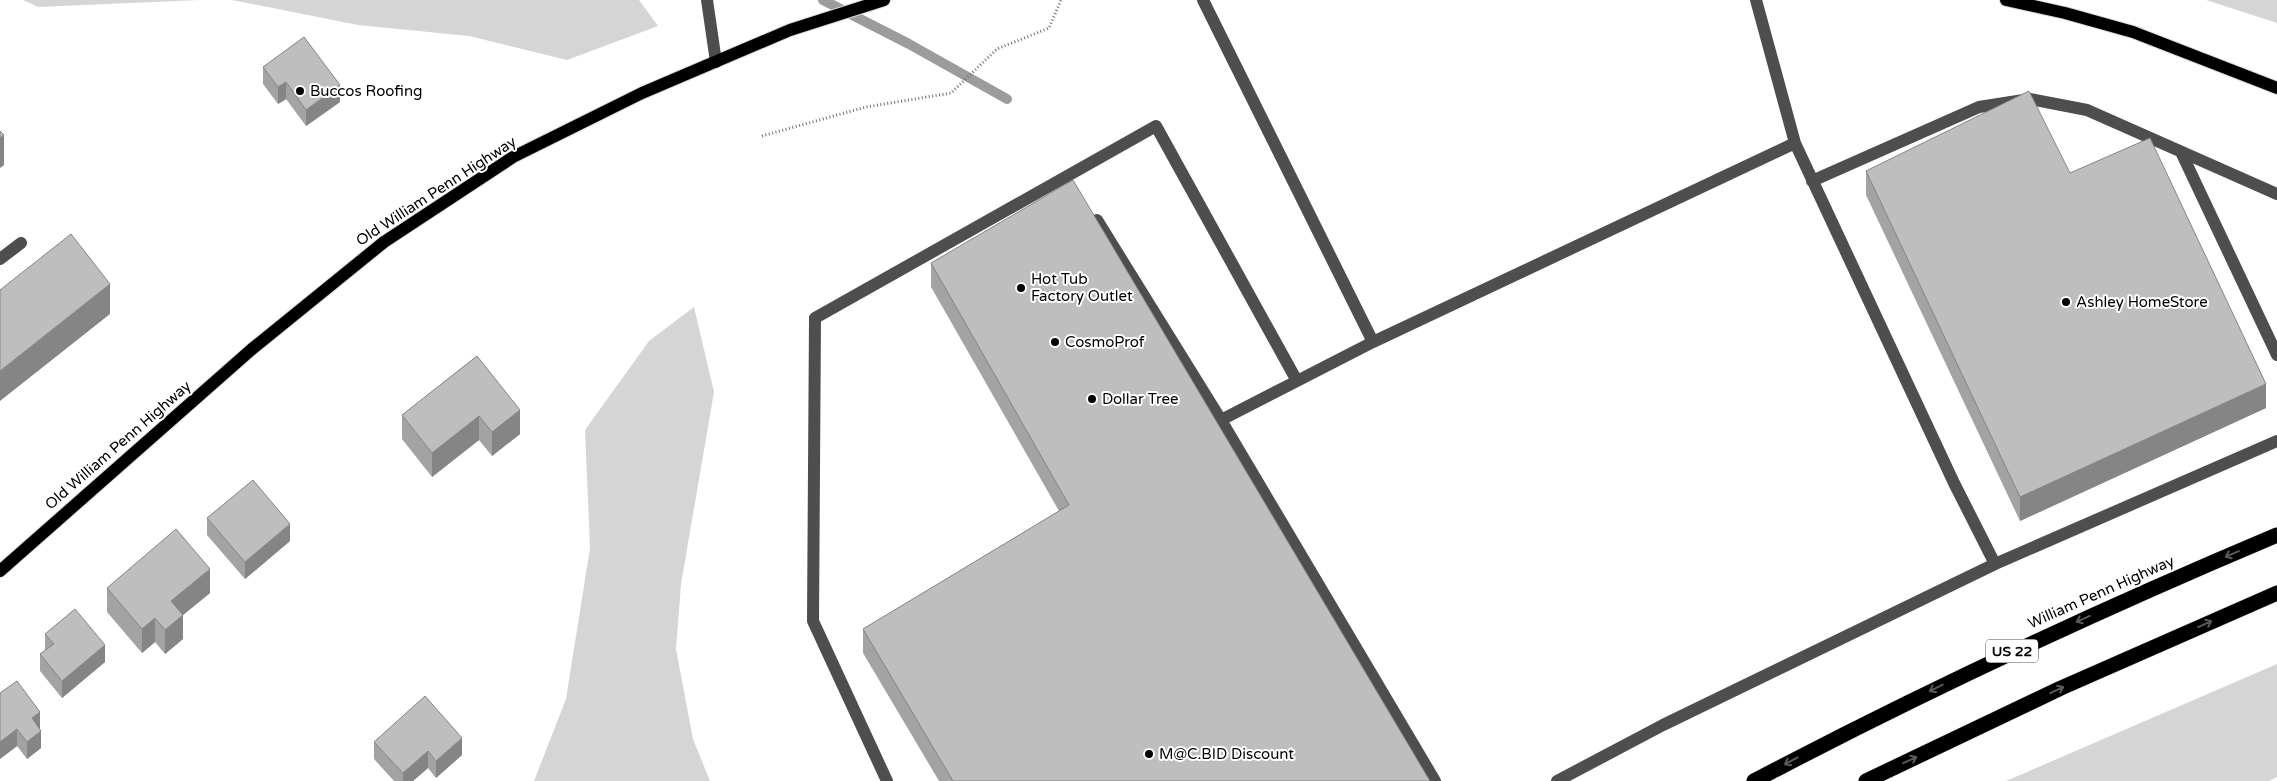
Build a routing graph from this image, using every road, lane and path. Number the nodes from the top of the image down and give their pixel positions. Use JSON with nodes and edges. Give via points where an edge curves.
{"nodes":[{"id":1,"x":707,"y":0,"type":"edge"},
{"id":2,"x":884,"y":0,"type":"edge"},
{"id":3,"x":1061,"y":0,"type":"edge"},
{"id":4,"x":1204,"y":0,"type":"edge"},
{"id":5,"x":1756,"y":0,"type":"edge"},
{"id":6,"x":2006,"y":0,"type":"edge"},
{"id":7,"x":716,"y":62,"type":"junction"},
{"id":8,"x":2277,"y":88,"type":"edge"},
{"id":9,"x":762,"y":136,"type":"dead end"},
{"id":10,"x":1795,"y":143,"type":"junction"},
{"id":11,"x":2181,"y":152,"type":"junction"},
{"id":12,"x":1812,"y":180,"type":"junction"},
{"id":13,"x":2277,"y":194,"type":"edge"},
{"id":14,"x":1090,"y":209,"type":"edge"},
{"id":15,"x":21,"y":243,"type":"dead end"},
{"id":16,"x":0,"y":259,"type":"edge"},
{"id":17,"x":1373,"y":342,"type":"junction"},
{"id":18,"x":2277,"y":356,"type":"edge"},
{"id":19,"x":1297,"y":381,"type":"junction"},
{"id":20,"x":1220,"y":420,"type":"junction"},
{"id":21,"x":2277,"y":441,"type":"edge"},
{"id":22,"x":2277,"y":534,"type":"edge"},
{"id":23,"x":1995,"y":564,"type":"junction"},
{"id":24,"x":0,"y":571,"type":"edge"},
{"id":25,"x":2277,"y":593,"type":"edge"},
{"id":26,"x":887,"y":781,"type":"edge"},
{"id":27,"x":1435,"y":781,"type":"edge"},
{"id":28,"x":1557,"y":781,"type":"edge"},
{"id":29,"x":1754,"y":781,"type":"edge"},
{"id":30,"x":1866,"y":781,"type":"edge"}],
"edges":[{"from":1,"to":7,"type":"street"},
{"from":2,"to":7,"type":"main road","name":"Old William Penn Highway","via":[[790,30]]},
{"from":3,"to":9,"type":"path","via":[[1049,28],[997,49],[951,93],[866,107]]},
{"from":4,"to":17,"type":"street"},
{"from":5,"to":10,"type":"street"},
{"from":6,"to":8,"type":"main road","via":[[2133,32]]},
{"from":7,"to":24,"type":"main road","name":"Old William Penn Highway","via":[[642,93],[513,157],[384,242],[252,349]]},
{"from":10,"to":12,"type":"street"},
{"from":10,"to":17,"type":"street"},
{"from":11,"to":12,"type":"street","via":[[2087,110],[2030,99],[1979,107]]},
{"from":11,"to":13,"type":"street"},
{"from":11,"to":18,"type":"street"},
{"from":12,"to":23,"type":"street"},
{"from":14,"to":20,"type":"street"},
{"from":15,"to":16,"type":"street"},
{"from":17,"to":19,"type":"street"},
{"from":19,"to":20,"type":"street"},
{"from":19,"to":26,"type":"street","via":[[1156,126],[1072,179],[815,318],[813,622]]},
{"from":20,"to":27,"type":"street"},
{"from":21,"to":23,"type":"street"},
{"from":22,"to":29,"type":"highway","name":"William Penn Highway","number":"US 22","one_way":true,"via":[[2025,645]]},
{"from":23,"to":28,"type":"street","via":[[1663,725]]},
{"from":30,"to":25,"type":"highway","one_way":true,"via":[[2061,688]]}]}
